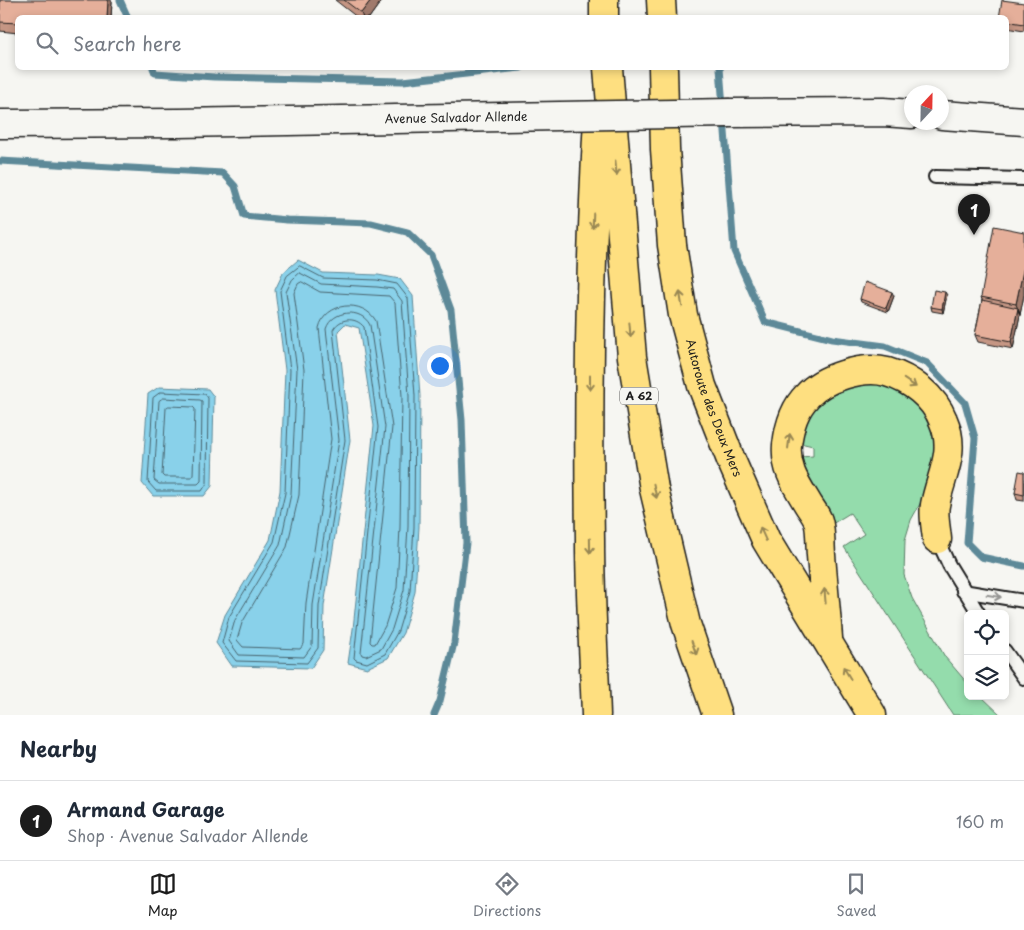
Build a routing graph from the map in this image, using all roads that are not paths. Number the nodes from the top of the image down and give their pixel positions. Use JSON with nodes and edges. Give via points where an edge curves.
{"nodes":[{"id":1,"x":604,"y":0,"type":"edge"},
{"id":2,"x":661,"y":0,"type":"edge"},
{"id":3,"x":604,"y":15,"type":"edge"},
{"id":4,"x":662,"y":15,"type":"edge"},
{"id":5,"x":601,"y":70,"type":"edge"},
{"id":6,"x":608,"y":70,"type":"edge"},
{"id":7,"x":663,"y":70,"type":"edge"},
{"id":8,"x":904,"y":113,"type":"edge"},
{"id":9,"x":949,"y":116,"type":"edge"},
{"id":10,"x":1024,"y":121,"type":"edge"},
{"id":11,"x":0,"y":124,"type":"edge"},
{"id":12,"x":935,"y":177,"type":"dead end"},
{"id":13,"x":1024,"y":179,"type":"edge"},
{"id":14,"x":937,"y":539,"type":"joint"},
{"id":15,"x":964,"y":591,"type":"junction"},
{"id":16,"x":1024,"y":601,"type":"edge"},
{"id":17,"x":976,"y":610,"type":"edge"},
{"id":18,"x":829,"y":644,"type":"junction"},
{"id":19,"x":1008,"y":655,"type":"edge"},
{"id":20,"x":1024,"y":678,"type":"edge"},
{"id":21,"x":596,"y":715,"type":"edge"},
{"id":22,"x":717,"y":715,"type":"edge"},
{"id":23,"x":872,"y":715,"type":"edge"}],
"edges":[{"from":1,"to":3,"type":"highway"},
{"from":2,"to":4,"type":"highway"},
{"from":5,"to":21,"type":"highway","one_way":true,"via":[[590,343],[590,542]]},
{"from":6,"to":22,"type":"highway","number":"A 62","one_way":true,"via":[[632,357],[654,489],[686,624]]},
{"from":18,"to":7,"type":"highway","name":"Autoroute des Deux Mers","one_way":true,"via":[[766,540],[702,386],[684,315],[672,245]]},
{"from":8,"to":11,"type":"street","name":"Avenue Salvador Allende","bridge":true},
{"from":9,"to":10,"type":"street"},
{"from":12,"to":13,"type":"lane"},
{"from":14,"to":15,"type":"lane"},
{"from":18,"to":14,"type":"highway","one_way":true,"via":[[818,521],[791,477],[787,459],[791,428],[810,393],[839,376],[870,370],[886,371],[920,389],[935,404],[949,438],[946,469],[934,506]]},
{"from":15,"to":16,"type":"lane","one_way":true},
{"from":15,"to":17,"type":"lane"},
{"from":23,"to":18,"type":"highway","name":"Autoroute des Deux Mers","one_way":true},
{"from":19,"to":20,"type":"lane"}]}
